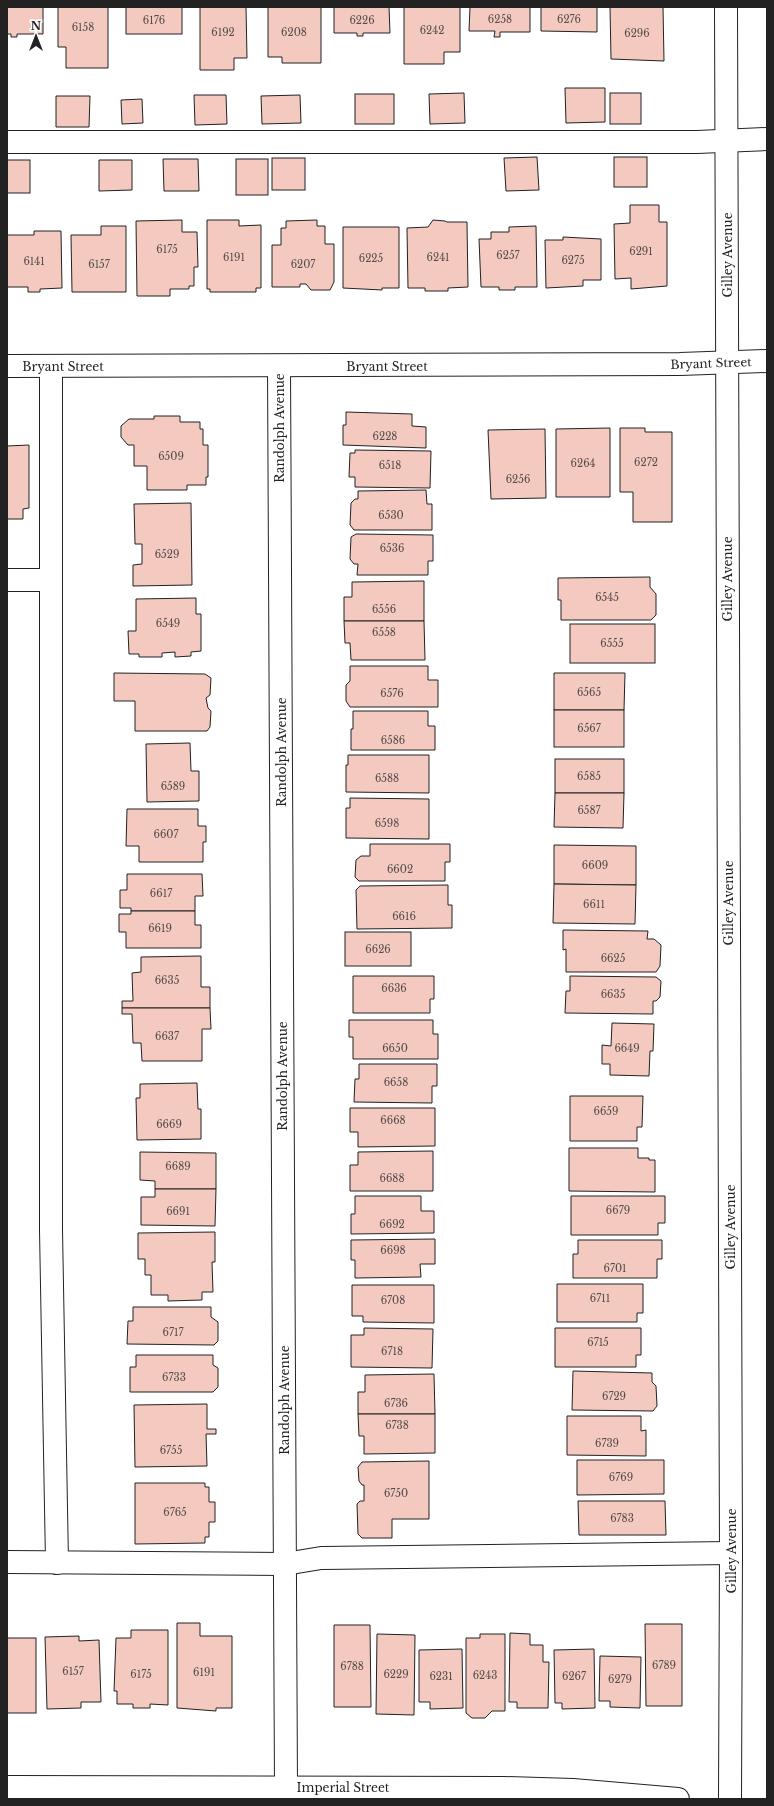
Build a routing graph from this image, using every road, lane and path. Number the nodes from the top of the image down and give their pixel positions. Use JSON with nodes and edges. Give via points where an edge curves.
{"nodes":[{"id":1,"x":726,"y":7,"type":"edge"},
{"id":2,"x":767,"y":139,"type":"edge"},
{"id":3,"x":727,"y":141,"type":"junction"},
{"id":4,"x":7,"y":142,"type":"edge"},
{"id":5,"x":767,"y":361,"type":"edge"},
{"id":6,"x":726,"y":363,"type":"junction"},
{"id":7,"x":7,"y":366,"type":"edge"},
{"id":8,"x":51,"y":366,"type":"junction"},
{"id":9,"x":279,"y":366,"type":"junction"},
{"id":10,"x":7,"y":580,"type":"edge"},
{"id":11,"x":51,"y":580,"type":"junction"},
{"id":12,"x":731,"y":1554,"type":"junction"},
{"id":13,"x":7,"y":1562,"type":"edge"},
{"id":14,"x":57,"y":1563,"type":"junction"},
{"id":15,"x":285,"y":1564,"type":"junction"},
{"id":16,"x":7,"y":1786,"type":"edge"},
{"id":17,"x":286,"y":1786,"type":"junction"},
{"id":18,"x":678,"y":1799,"type":"edge"},
{"id":19,"x":730,"y":1799,"type":"edge"}],
"edges":[{"from":1,"to":3,"type":"street","name":"Gilley Avenue"},
{"from":2,"to":3,"type":"street"},
{"from":3,"to":4,"type":"street"},
{"from":3,"to":6,"type":"street","name":"Gilley Avenue"},
{"from":5,"to":6,"type":"street","name":"Bryant Street"},
{"from":6,"to":9,"type":"street","name":"Bryant Street"},
{"from":6,"to":12,"type":"street","name":"Gilley Avenue"},
{"from":7,"to":8,"type":"street","name":"Bryant Street"},
{"from":8,"to":9,"type":"street","name":"Bryant Street"},
{"from":8,"to":11,"type":"street"},
{"from":9,"to":15,"type":"street","name":"Randolph Avenue"},
{"from":10,"to":11,"type":"street"},
{"from":11,"to":14,"type":"street","via":[[51,1230]]},
{"from":12,"to":15,"type":"street","via":[[321,1558]]},
{"from":12,"to":19,"type":"street","name":"Gilley Avenue"},
{"from":13,"to":14,"type":"street"},
{"from":14,"to":15,"type":"street"},
{"from":15,"to":17,"type":"street","name":"Randolph Avenue"},
{"from":16,"to":17,"type":"street","name":"Imperial Street"},
{"from":17,"to":18,"type":"street","name":"Imperial Street","via":[[573,1790]]}]}
